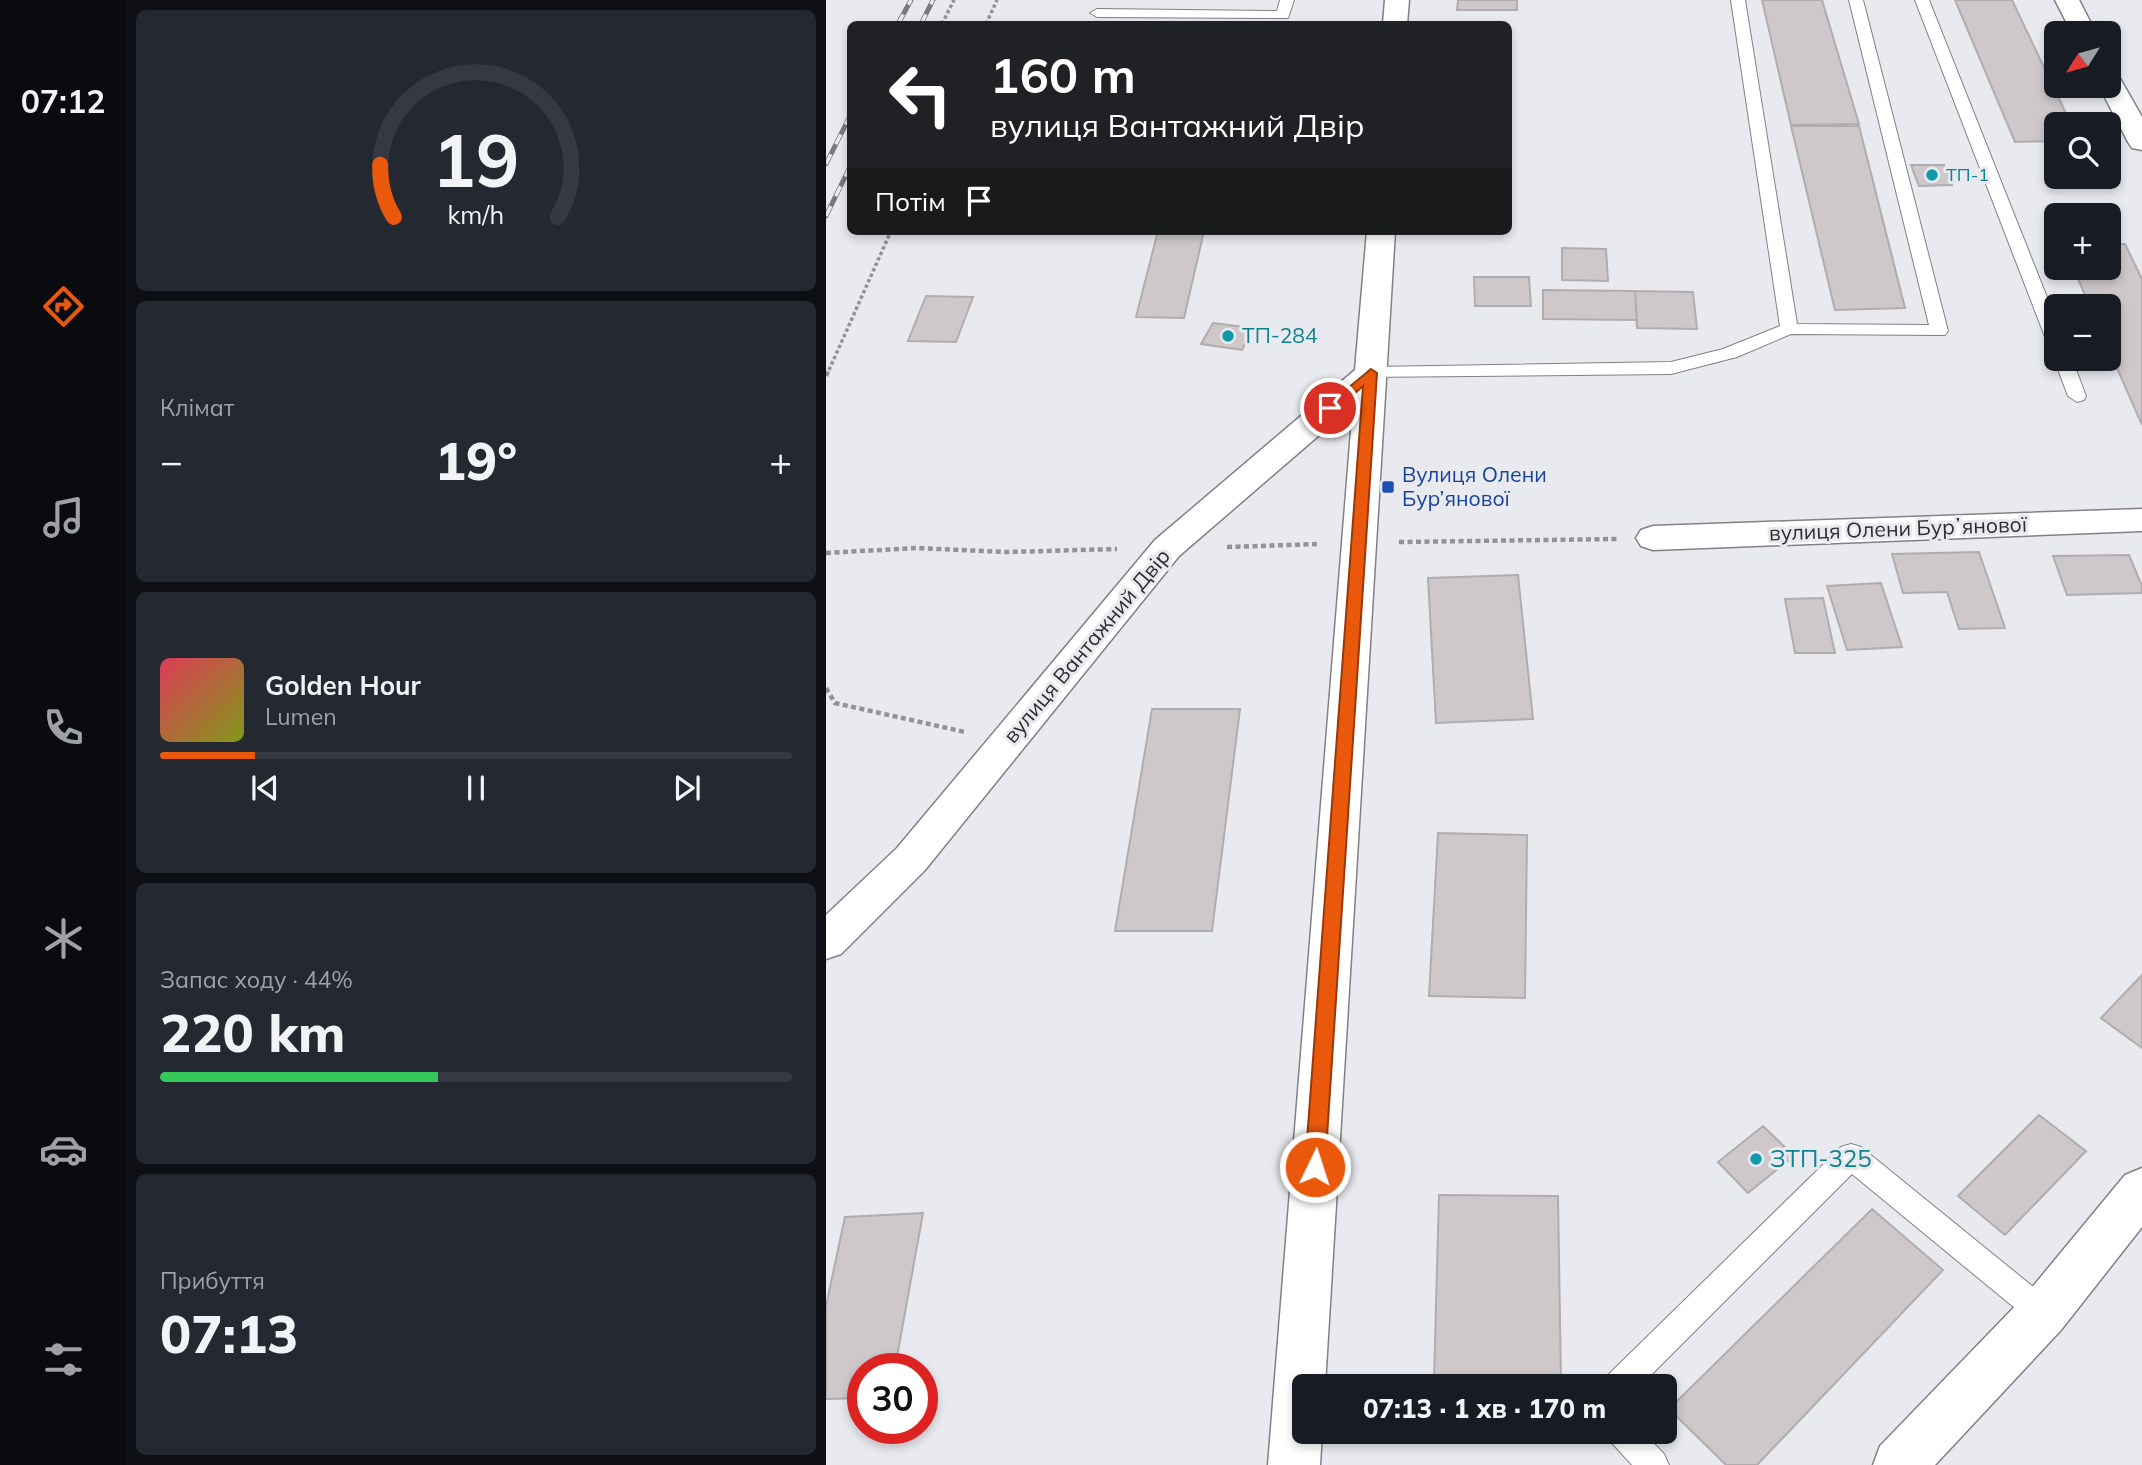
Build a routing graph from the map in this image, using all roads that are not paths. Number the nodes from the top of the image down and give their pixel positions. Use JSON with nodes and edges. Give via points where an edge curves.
{"nodes":[{"id":1,"x":1286,"y":0,"type":"edge"},
{"id":2,"x":1397,"y":0,"type":"edge"},
{"id":3,"x":1738,"y":0,"type":"edge"},
{"id":4,"x":1856,"y":0,"type":"edge"},
{"id":5,"x":1922,"y":0,"type":"edge"},
{"id":6,"x":2067,"y":0,"type":"edge"},
{"id":7,"x":1097,"y":13,"type":"dead end"},
{"id":8,"x":1395,"y":21,"type":"edge"},
{"id":9,"x":2078,"y":21,"type":"edge"},
{"id":10,"x":2119,"y":98,"type":"edge"},
{"id":11,"x":2142,"y":142,"type":"edge"},
{"id":12,"x":1381,"y":235,"type":"edge"},
{"id":13,"x":2044,"y":311,"type":"edge"},
{"id":14,"x":1789,"y":328,"type":"junction"},
{"id":15,"x":2068,"y":371,"type":"edge"},
{"id":16,"x":1371,"y":373,"type":"junction"},
{"id":17,"x":2077,"y":396,"type":"dead end"},
{"id":18,"x":2142,"y":520,"type":"edge"},
{"id":19,"x":1653,"y":538,"type":"road end"},
{"id":20,"x":826,"y":942,"type":"edge"},
{"id":21,"x":2142,"y":1190,"type":"edge"},
{"id":22,"x":2043,"y":1313,"type":"junction"},
{"id":23,"x":1631,"y":1374,"type":"edge"},
{"id":24,"x":1634,"y":1444,"type":"edge"},
{"id":25,"x":1294,"y":1465,"type":"edge"},
{"id":26,"x":1653,"y":1465,"type":"edge"},
{"id":27,"x":1899,"y":1465,"type":"edge"}],
"edges":[{"from":1,"to":7,"type":"lane","via":[[1283,15]]},
{"from":2,"to":8,"type":"street"},
{"from":3,"to":14,"type":"lane"},
{"from":4,"to":14,"type":"lane","via":[[1939,331]]},
{"from":5,"to":13,"type":"lane"},
{"from":6,"to":9,"type":"street"},
{"from":10,"to":11,"type":"street"},
{"from":12,"to":16,"type":"street"},
{"from":14,"to":16,"type":"lane","via":[[1730,353],[1671,368]]},
{"from":15,"to":17,"type":"lane"},
{"from":16,"to":20,"type":"street","name":"вулиця Вантажний Двір","via":[[1167,548],[911,859]]},
{"from":16,"to":25,"type":"street"},
{"from":18,"to":19,"type":"street","name":"вулиця Олени Бурʼянової"},
{"from":21,"to":22,"type":"street"},
{"from":22,"to":23,"type":"lane","via":[[1851,1156]]},
{"from":22,"to":27,"type":"street"},
{"from":24,"to":26,"type":"lane"}]}
